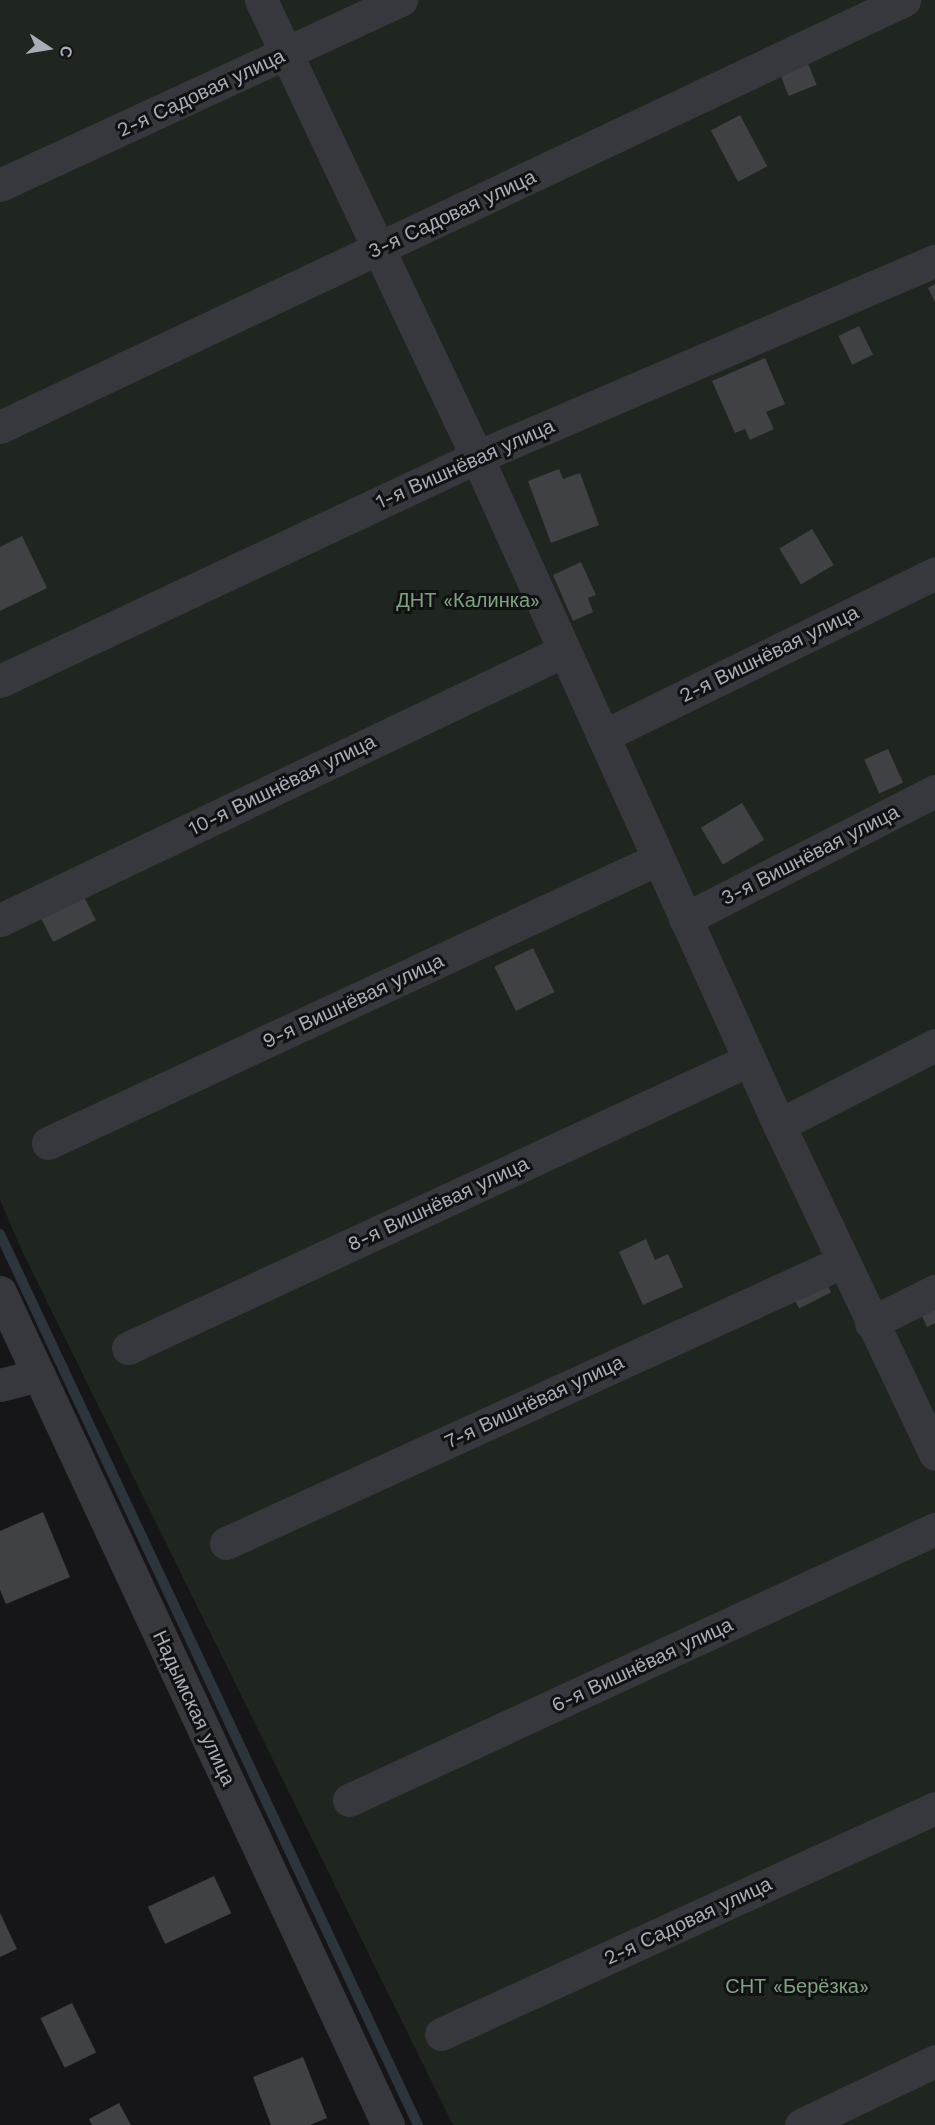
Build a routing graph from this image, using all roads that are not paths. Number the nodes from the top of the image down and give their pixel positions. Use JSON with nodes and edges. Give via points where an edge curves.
{"nodes":[{"id":1,"x":261,"y":0,"type":"edge"},
{"id":2,"x":401,"y":0,"type":"edge"},
{"id":3,"x":904,"y":0,"type":"edge"},
{"id":4,"x":287,"y":54,"type":"junction"},
{"id":5,"x":0,"y":185,"type":"edge"},
{"id":6,"x":378,"y":249,"type":"junction"},
{"id":7,"x":935,"y":261,"type":"edge"},
{"id":8,"x":0,"y":427,"type":"edge"},
{"id":9,"x":477,"y":457,"type":"junction"},
{"id":10,"x":935,"y":573,"type":"edge"},
{"id":11,"x":564,"y":651,"type":"junction"},
{"id":12,"x":0,"y":681,"type":"edge"},
{"id":13,"x":603,"y":736,"type":"junction"},
{"id":14,"x":935,"y":791,"type":"edge"},
{"id":15,"x":658,"y":859,"type":"junction"},
{"id":16,"x":685,"y":919,"type":"junction"},
{"id":17,"x":0,"y":920,"type":"edge"},
{"id":18,"x":935,"y":1045,"type":"edge"},
{"id":19,"x":749,"y":1060,"type":"junction"},
{"id":20,"x":778,"y":1125,"type":"junction"},
{"id":21,"x":48,"y":1143,"type":"dead end"},
{"id":22,"x":842,"y":1262,"type":"junction"},
{"id":23,"x":935,"y":1291,"type":"edge"},
{"id":24,"x":0,"y":1292,"type":"edge"},
{"id":25,"x":871,"y":1323,"type":"junction"},
{"id":26,"x":128,"y":1348,"type":"dead end"},
{"id":27,"x":39,"y":1375,"type":"junction"},
{"id":28,"x":0,"y":1385,"type":"edge"},
{"id":29,"x":935,"y":1455,"type":"edge"},
{"id":30,"x":935,"y":1529,"type":"edge"},
{"id":31,"x":226,"y":1543,"type":"dead end"},
{"id":32,"x":349,"y":1800,"type":"dead end"},
{"id":33,"x":935,"y":1808,"type":"edge"},
{"id":34,"x":441,"y":2034,"type":"dead end"},
{"id":35,"x":935,"y":2061,"type":"edge"},
{"id":36,"x":388,"y":2125,"type":"edge"},
{"id":37,"x":801,"y":2125,"type":"edge"}],
"edges":[{"from":1,"to":4,"type":"street"},
{"from":2,"to":4,"type":"street","name":"2-я Садовая улица"},
{"from":3,"to":6,"type":"street","name":"3-я Садовая улица"},
{"from":4,"to":5,"type":"street","name":"2-я Садовая улица"},
{"from":4,"to":6,"type":"street"},
{"from":6,"to":8,"type":"street","name":"3-я Садовая улица"},
{"from":6,"to":9,"type":"street"},
{"from":7,"to":9,"type":"street","name":"1-я Вишнёвая улица"},
{"from":9,"to":11,"type":"street"},
{"from":9,"to":12,"type":"street","name":"1-я Вишнёвая улица"},
{"from":10,"to":13,"type":"street","name":"2-я Вишнёвая улица"},
{"from":11,"to":13,"type":"street"},
{"from":11,"to":17,"type":"street","name":"10-я Вишнёвая улица"},
{"from":13,"to":15,"type":"street"},
{"from":14,"to":16,"type":"street","name":"3-я Вишнёвая улица"},
{"from":15,"to":16,"type":"street"},
{"from":15,"to":21,"type":"street","name":"9-я Вишнёвая улица"},
{"from":16,"to":19,"type":"street"},
{"from":18,"to":20,"type":"street"},
{"from":19,"to":20,"type":"street"},
{"from":19,"to":26,"type":"street","name":"8-я Вишнёвая улица"},
{"from":20,"to":22,"type":"street"},
{"from":22,"to":25,"type":"street"},
{"from":22,"to":31,"type":"street","name":"7-я Вишнёвая улица"},
{"from":23,"to":25,"type":"street"},
{"from":24,"to":27,"type":"street","name":"Надымская улица"},
{"from":25,"to":29,"type":"street"},
{"from":27,"to":28,"type":"street"},
{"from":27,"to":36,"type":"street","name":"Надымская улица"},
{"from":30,"to":32,"type":"street","name":"6-я Вишнёвая улица"},
{"from":33,"to":34,"type":"street","name":"2-я Садовая улица"},
{"from":35,"to":37,"type":"street"}]}
